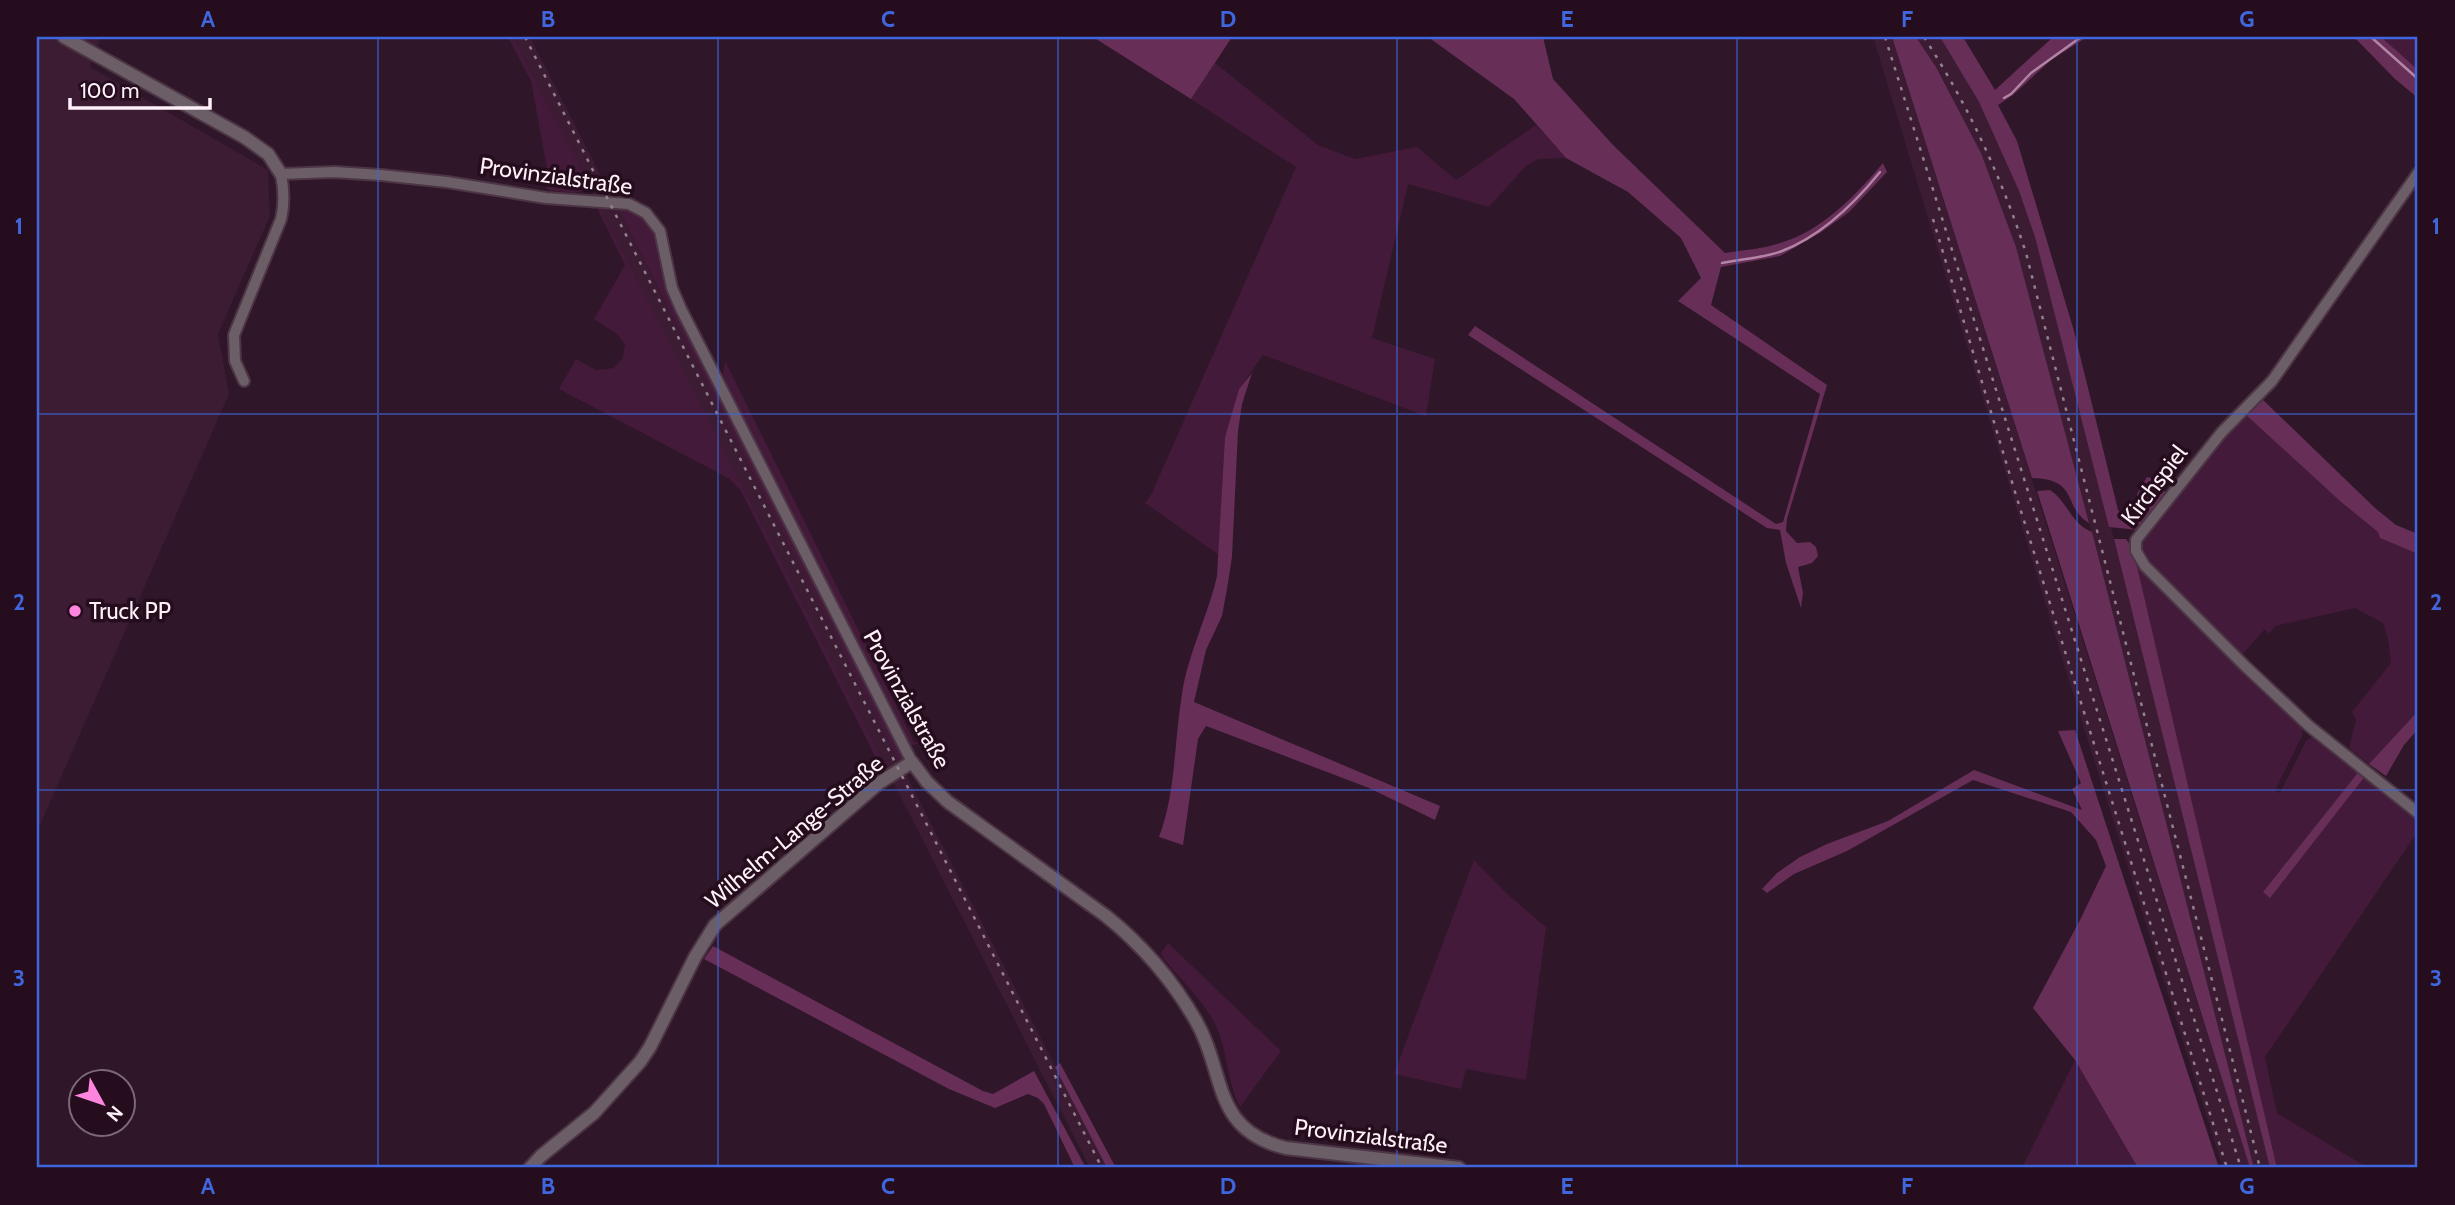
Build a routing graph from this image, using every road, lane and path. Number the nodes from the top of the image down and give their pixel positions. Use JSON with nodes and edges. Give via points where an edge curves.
{"nodes":[{"id":1,"x":65,"y":37,"type":"edge"},
{"id":2,"x":2418,"y":173,"type":"edge"},
{"id":3,"x":281,"y":174,"type":"junction"},
{"id":4,"x":244,"y":381,"type":"dead end"},
{"id":5,"x":912,"y":762,"type":"junction"},
{"id":6,"x":2418,"y":813,"type":"edge"},
{"id":7,"x":530,"y":1168,"type":"edge"},
{"id":8,"x":1459,"y":1168,"type":"edge"}],
"edges":[{"from":1,"to":3,"type":"street","via":[[244,137],[268,154]]},
{"from":2,"to":6,"type":"street","name":"Kirchspiel","via":[[2272,381],[2221,433],[2136,540],[2136,551],[2145,566],[2309,726]]},
{"from":3,"to":4,"type":"street","via":[[281,219],[234,335],[235,361]]},
{"from":3,"to":5,"type":"street","name":"Provinzialstraße","via":[[334,172],[421,178],[546,198],[626,203],[650,217],[660,232],[681,309]]},
{"from":5,"to":7,"type":"street","name":"Wilhelm-Lange-Straße","via":[[879,783],[715,925],[640,1062],[594,1114]]},
{"from":5,"to":8,"type":"street","name":"Provinzialstraße","via":[[947,802],[1106,916],[1141,949],[1196,1021],[1227,1106],[1257,1136],[1286,1148]]}]}
